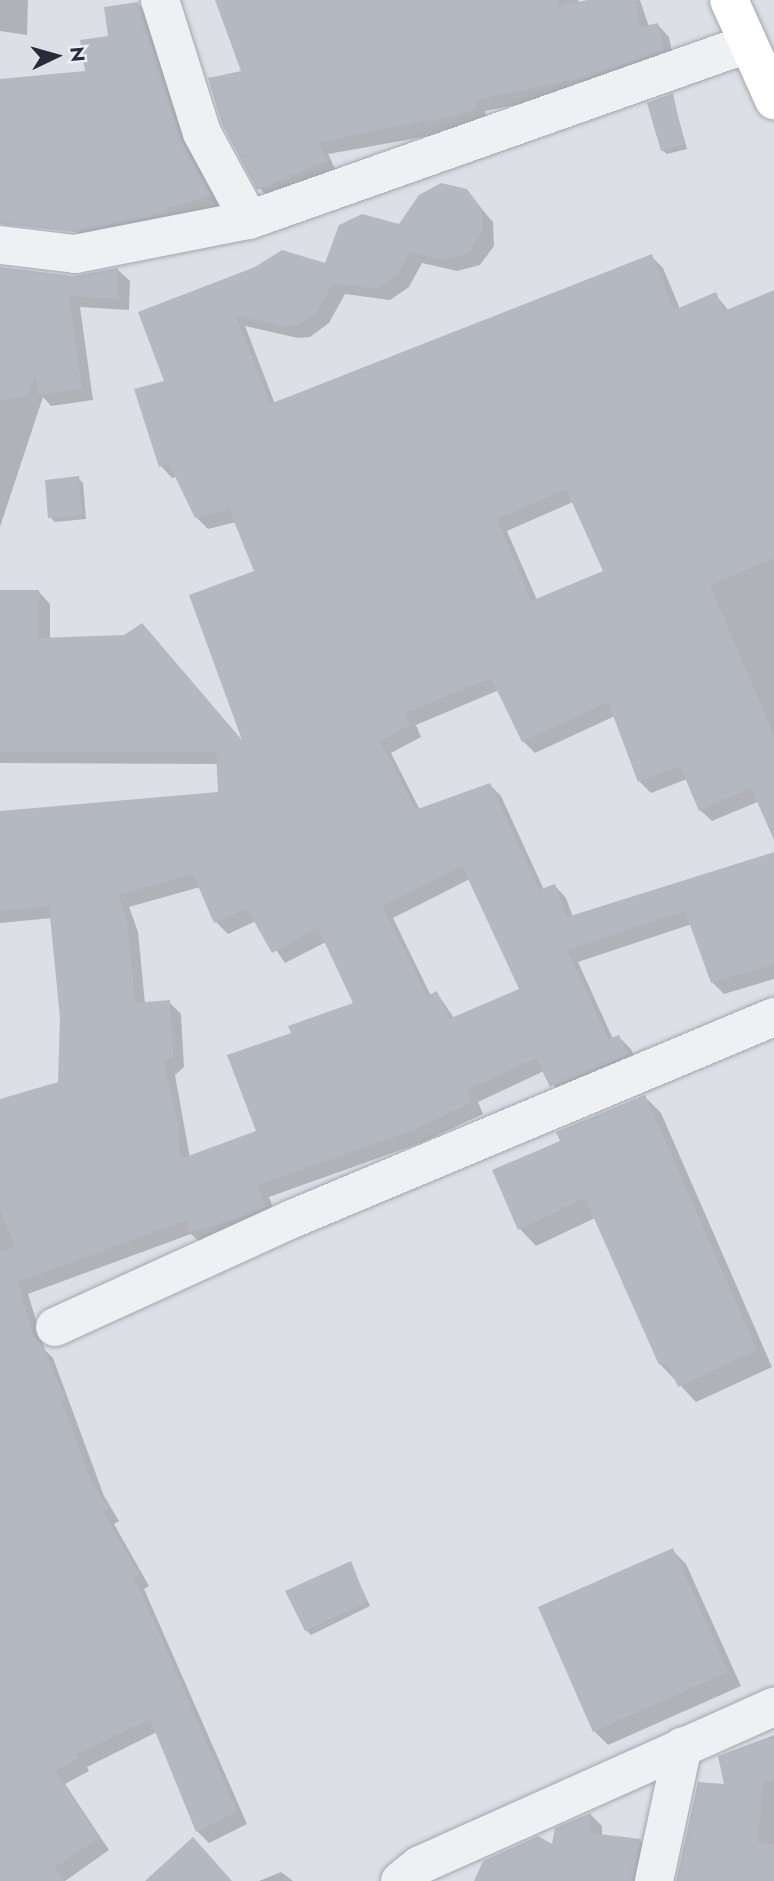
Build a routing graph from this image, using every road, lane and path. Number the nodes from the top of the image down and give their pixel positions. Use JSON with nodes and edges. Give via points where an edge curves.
{"nodes":[{"id":1,"x":160,"y":0,"type":"edge"},
{"id":2,"x":729,"y":0,"type":"edge"},
{"id":3,"x":747,"y":44,"type":"junction"},
{"id":4,"x":774,"y":100,"type":"edge"},
{"id":5,"x":249,"y":220,"type":"junction"},
{"id":6,"x":0,"y":245,"type":"edge"},
{"id":7,"x":774,"y":1017,"type":"edge"},
{"id":8,"x":55,"y":1327,"type":"dead end"},
{"id":9,"x":774,"y":1707,"type":"edge"},
{"id":10,"x":683,"y":1746,"type":"junction"},
{"id":11,"x":400,"y":1881,"type":"edge"},
{"id":12,"x":654,"y":1881,"type":"edge"}],
"edges":[{"from":1,"to":5,"type":"street","via":[[202,133]]},
{"from":2,"to":3,"type":"main road"},
{"from":3,"to":4,"type":"main road"},
{"from":3,"to":5,"type":"street"},
{"from":5,"to":6,"type":"street","via":[[75,254]]},
{"from":7,"to":8,"type":"street","via":[[292,1219]]},
{"from":9,"to":10,"type":"street"},
{"from":10,"to":11,"type":"street","via":[[420,1864]]},
{"from":10,"to":12,"type":"street"}]}
